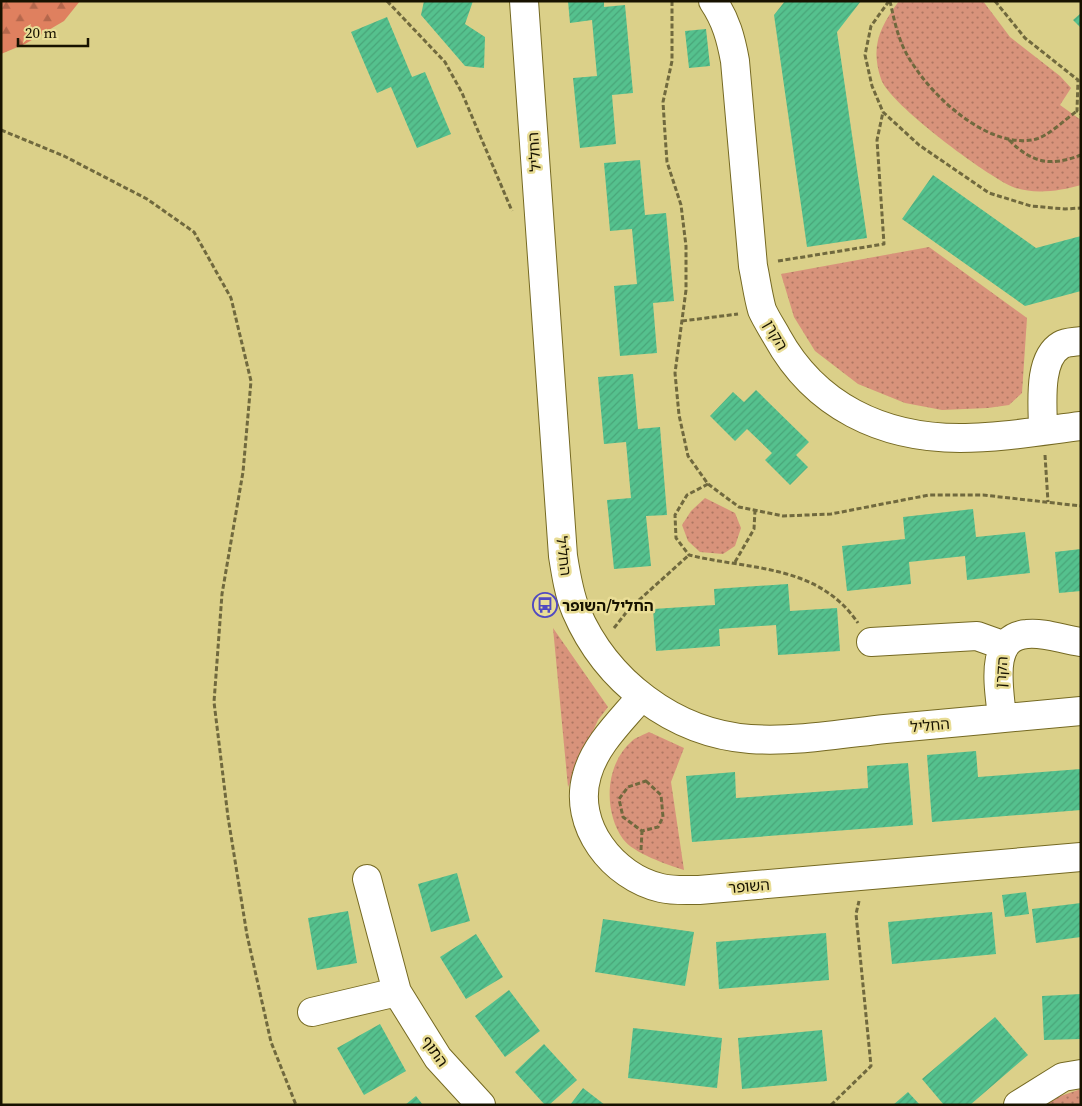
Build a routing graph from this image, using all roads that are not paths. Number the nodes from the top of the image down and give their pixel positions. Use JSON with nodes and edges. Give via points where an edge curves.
{"nodes":[{"id":1,"x":524,"y":1,"type":"edge"},
{"id":2,"x":713,"y":1,"type":"edge"},
{"id":3,"x":1081,"y":341,"type":"edge"},
{"id":4,"x":1081,"y":426,"type":"edge"},
{"id":5,"x":1043,"y":430,"type":"junction"},
{"id":6,"x":871,"y":642,"type":"road end"},
{"id":7,"x":1081,"y":642,"type":"edge"},
{"id":8,"x":1005,"y":646,"type":"junction"},
{"id":9,"x":641,"y":697,"type":"junction"},
{"id":10,"x":1081,"y":711,"type":"edge"},
{"id":11,"x":1002,"y":718,"type":"junction"},
{"id":12,"x":1081,"y":857,"type":"edge"},
{"id":13,"x":367,"y":879,"type":"dead end"},
{"id":14,"x":397,"y":992,"type":"junction"},
{"id":15,"x":312,"y":1012,"type":"dead end"},
{"id":16,"x":1081,"y":1074,"type":"edge"},
{"id":17,"x":1028,"y":1102,"type":"edge"},
{"id":18,"x":481,"y":1105,"type":"edge"}],
"edges":[{"from":1,"to":9,"type":"street","name":"החליל","via":[[563,556],[575,609],[596,649]]},
{"from":2,"to":5,"type":"street","name":"הקרן","via":[[730,34],[735,61],[753,266],[763,311],[797,369],[816,388],[858,416],[906,433],[961,438]]},
{"from":3,"to":5,"type":"street","via":[[1062,345],[1049,358],[1042,383]]},
{"from":4,"to":5,"type":"street","name":"הקרן"},
{"from":6,"to":8,"type":"street","via":[[977,636]]},
{"from":7,"to":8,"type":"street","name":"הקרן","via":[[1029,633],[1019,635]]},
{"from":8,"to":11,"type":"street","name":"הקרן","via":[[999,662]]},
{"from":9,"to":11,"type":"street","name":"החליל","via":[[698,727],[750,739],[779,740]]},
{"from":9,"to":12,"type":"street","name":"השופר","via":[[598,748],[587,775],[584,794],[588,821],[605,854],[622,870],[661,888],[699,890]]},
{"from":10,"to":11,"type":"street","name":"החליל"},
{"from":13,"to":14,"type":"street","name":"התוף"},
{"from":14,"to":15,"type":"street"},
{"from":14,"to":18,"type":"street","name":"התוף","via":[[438,1058]]},
{"from":16,"to":17,"type":"street","via":[[1063,1077]]}]}
